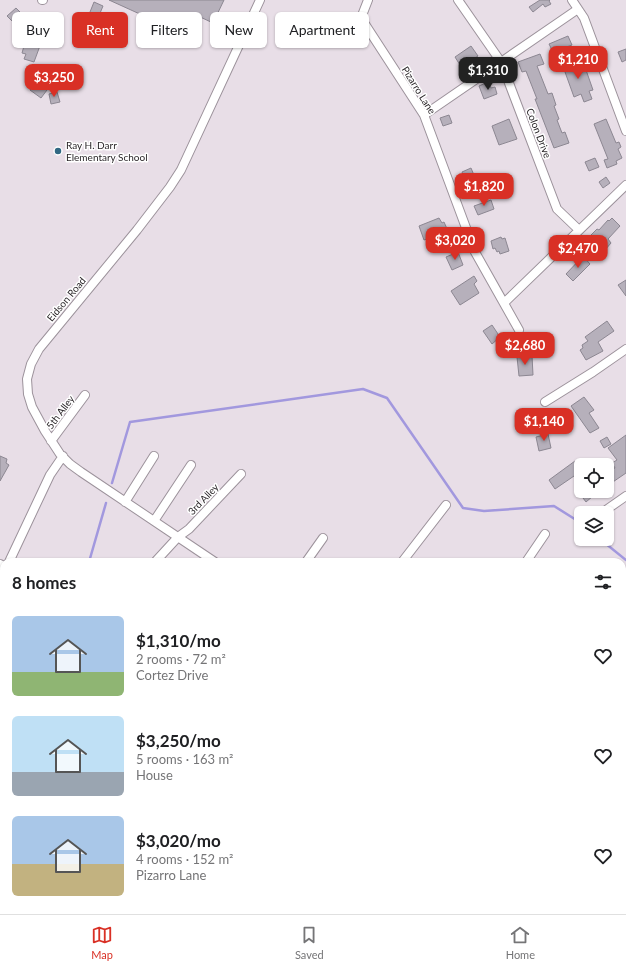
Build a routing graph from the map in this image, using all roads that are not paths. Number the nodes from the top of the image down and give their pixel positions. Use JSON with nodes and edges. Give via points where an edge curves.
{"nodes":[{"id":1,"x":260,"y":0,"type":"edge"},
{"id":2,"x":368,"y":0,"type":"edge"},
{"id":3,"x":458,"y":0,"type":"edge"},
{"id":4,"x":572,"y":0,"type":"edge"},
{"id":5,"x":578,"y":9,"type":"junction"},
{"id":6,"x":501,"y":62,"type":"junction"},
{"id":7,"x":424,"y":114,"type":"junction"},
{"id":8,"x":626,"y":131,"type":"edge"},
{"id":9,"x":626,"y":185,"type":"edge"},
{"id":10,"x":579,"y":230,"type":"junction"},
{"id":11,"x":504,"y":302,"type":"junction"},
{"id":12,"x":519,"y":330,"type":"dead end"},
{"id":13,"x":626,"y":350,"type":"edge"},
{"id":14,"x":85,"y":394,"type":"dead end"},
{"id":15,"x":545,"y":402,"type":"dead end"},
{"id":16,"x":51,"y":441,"type":"junction"},
{"id":17,"x":63,"y":456,"type":"junction"},
{"id":18,"x":154,"y":456,"type":"dead end"},
{"id":19,"x":191,"y":465,"type":"dead end"},
{"id":20,"x":241,"y":474,"type":"dead end"},
{"id":21,"x":626,"y":496,"type":"edge"},
{"id":22,"x":125,"y":502,"type":"junction"},
{"id":23,"x":446,"y":505,"type":"dead end"},
{"id":24,"x":612,"y":506,"type":"edge"},
{"id":25,"x":154,"y":521,"type":"junction"},
{"id":26,"x":545,"y":534,"type":"dead end"},
{"id":27,"x":178,"y":537,"type":"junction"},
{"id":28,"x":323,"y":538,"type":"dead end"},
{"id":29,"x":11,"y":558,"type":"edge"},
{"id":30,"x":159,"y":558,"type":"edge"},
{"id":31,"x":209,"y":558,"type":"edge"},
{"id":32,"x":309,"y":558,"type":"edge"},
{"id":33,"x":405,"y":558,"type":"edge"},
{"id":34,"x":529,"y":558,"type":"edge"}],
"edges":[{"from":1,"to":16,"type":"street","name":"Eidson Road","via":[[181,170],[137,230],[44,342],[31,364],[27,379],[28,394],[32,407]]},
{"from":2,"to":7,"type":"street","name":"Pizarro Lane","via":[[361,18]]},
{"from":3,"to":6,"type":"street","name":"Colon Drive"},
{"from":4,"to":5,"type":"street"},
{"from":5,"to":6,"type":"street"},
{"from":5,"to":8,"type":"street","via":[[584,18]]},
{"from":6,"to":7,"type":"street"},
{"from":6,"to":10,"type":"street","name":"Colon Drive","via":[[557,209]]},
{"from":7,"to":11,"type":"street","name":"Pizarro Lane","via":[[475,252]]},
{"from":9,"to":10,"type":"street"},
{"from":10,"to":11,"type":"street"},
{"from":11,"to":12,"type":"street","name":"Pizarro Lane"},
{"from":13,"to":15,"type":"street"},
{"from":14,"to":16,"type":"street","name":"5th Alley"},
{"from":16,"to":17,"type":"street","name":"Eidson Road"},
{"from":17,"to":22,"type":"street","name":"Eidson Road","via":[[81,472]]},
{"from":17,"to":29,"type":"street","via":[[50,475]]},
{"from":18,"to":22,"type":"street"},
{"from":19,"to":25,"type":"street"},
{"from":20,"to":27,"type":"street","name":"3rd Alley","via":[[189,529]]},
{"from":21,"to":24,"type":"street"},
{"from":22,"to":25,"type":"street","name":"Eidson Road"},
{"from":23,"to":33,"type":"street"},
{"from":25,"to":27,"type":"street","name":"Eidson Road"},
{"from":26,"to":34,"type":"street"},
{"from":27,"to":30,"type":"street","name":"3rd Alley"},
{"from":27,"to":31,"type":"street","name":"Eidson Road"},
{"from":28,"to":32,"type":"street"}]}
